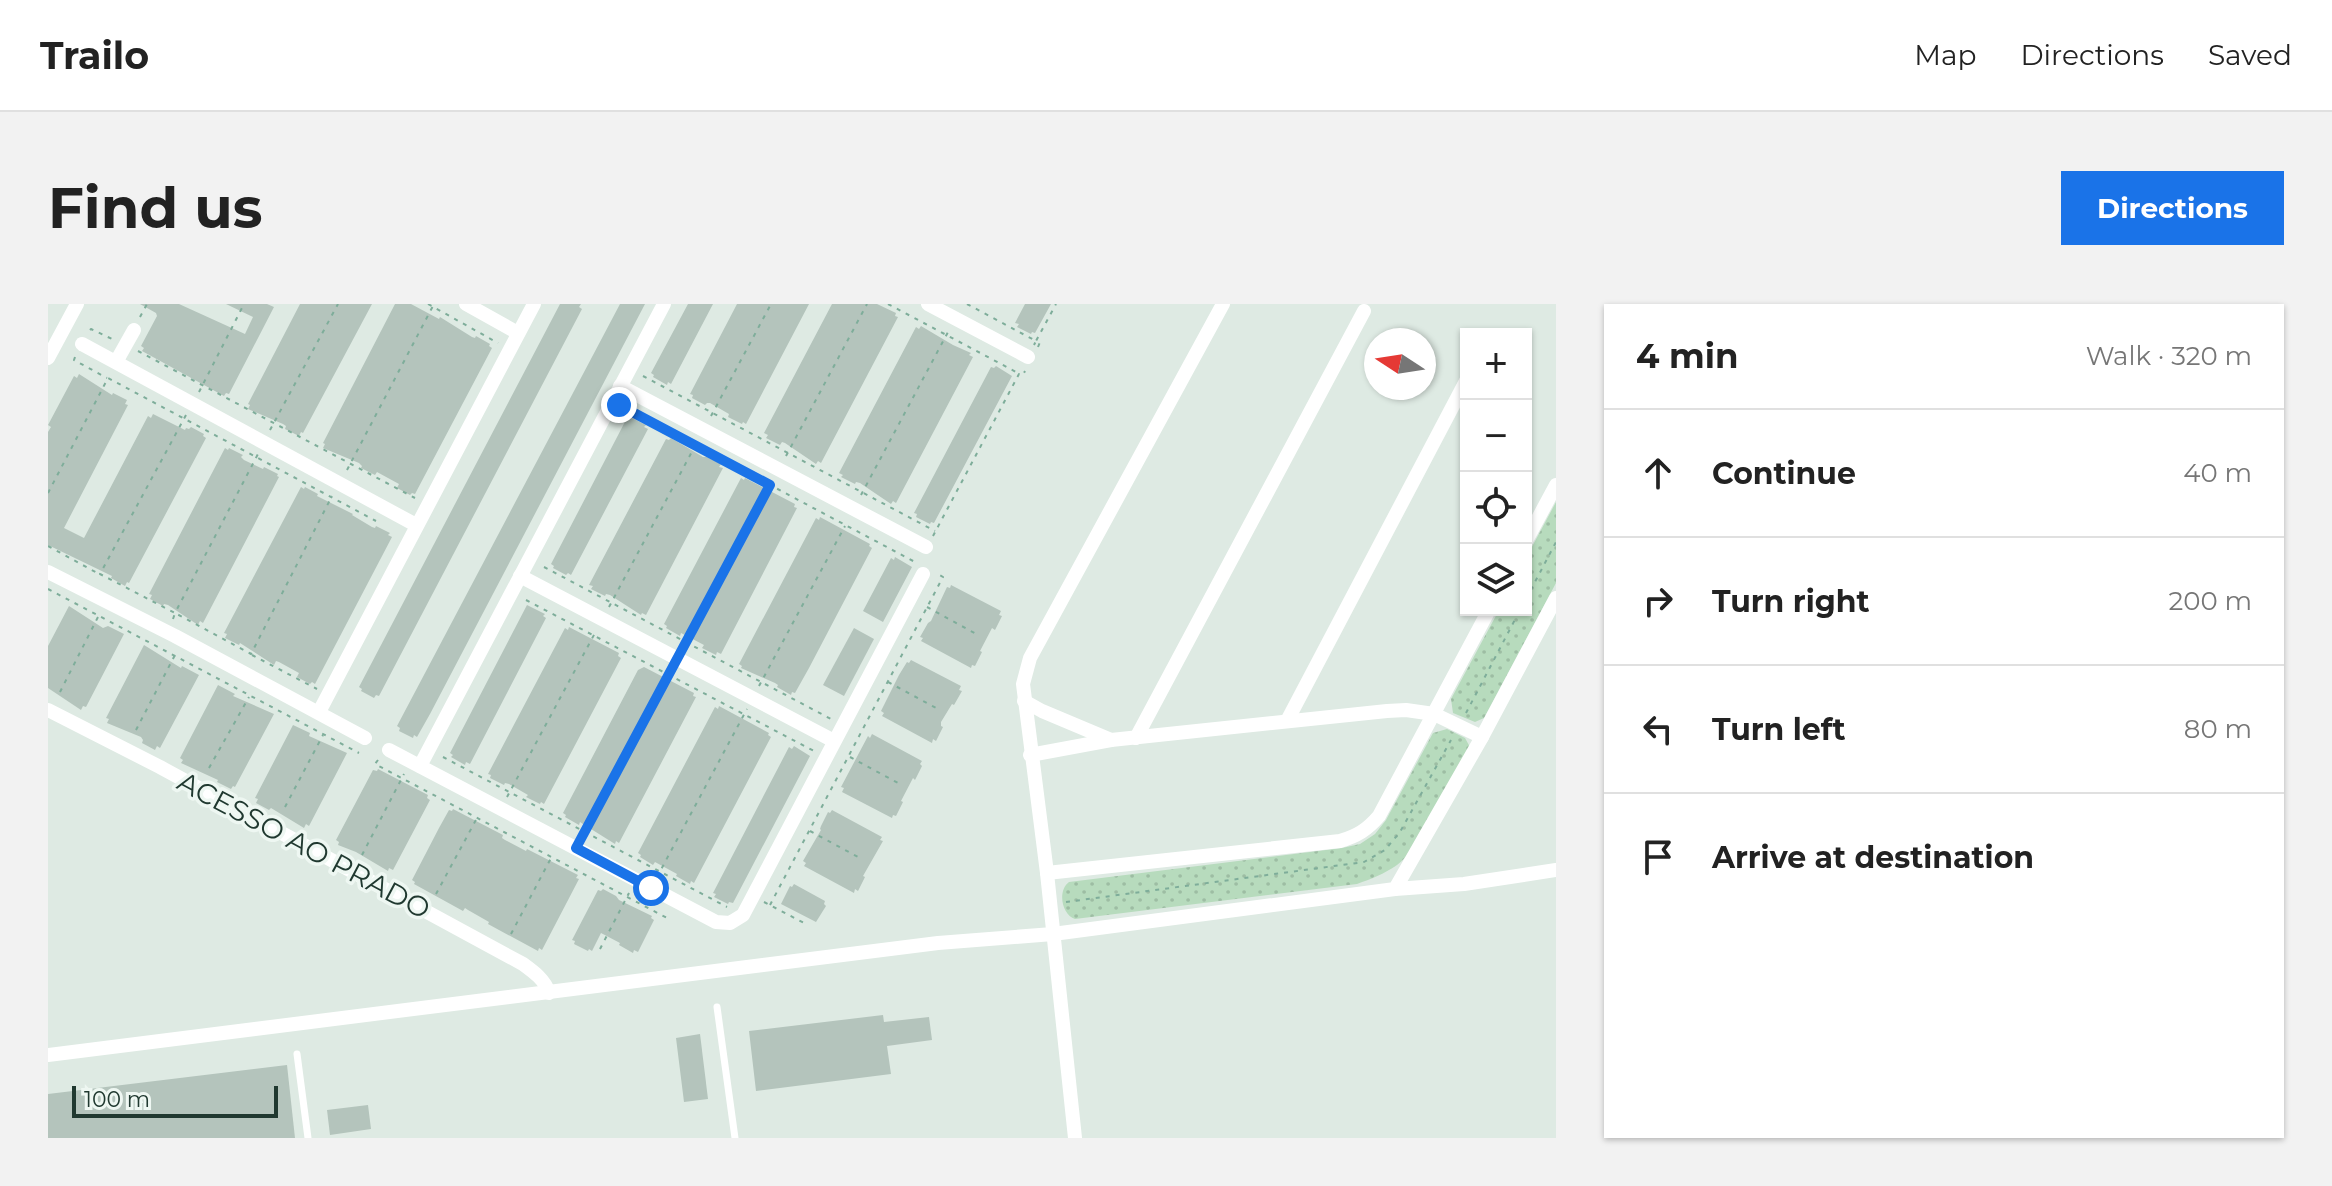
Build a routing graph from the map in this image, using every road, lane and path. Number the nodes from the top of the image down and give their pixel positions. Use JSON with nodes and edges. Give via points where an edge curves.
{"nodes":[{"id":1,"x":77,"y":304,"type":"edge"},
{"id":2,"x":244,"y":304,"type":"edge"},
{"id":3,"x":338,"y":304,"type":"edge"},
{"id":4,"x":428,"y":304,"type":"edge"},
{"id":5,"x":466,"y":304,"type":"edge"},
{"id":6,"x":534,"y":304,"type":"edge"},
{"id":7,"x":664,"y":304,"type":"edge"},
{"id":8,"x":771,"y":304,"type":"edge"},
{"id":9,"x":867,"y":304,"type":"edge"},
{"id":10,"x":888,"y":304,"type":"edge"},
{"id":11,"x":928,"y":304,"type":"edge"},
{"id":12,"x":967,"y":304,"type":"edge"},
{"id":13,"x":1056,"y":304,"type":"edge"},
{"id":14,"x":1223,"y":304,"type":"edge"},
{"id":15,"x":434,"y":305,"type":"edge"},
{"id":16,"x":1364,"y":311,"type":"dead end"},
{"id":17,"x":955,"y":318,"type":"junction"},
{"id":18,"x":134,"y":330,"type":"joint"},
{"id":19,"x":518,"y":333,"type":"junction"},
{"id":20,"x":946,"y":335,"type":"junction"},
{"id":21,"x":1036,"y":341,"type":"junction"},
{"id":22,"x":82,"y":344,"type":"dead end"},
{"id":23,"x":510,"y":349,"type":"junction"},
{"id":24,"x":48,"y":358,"type":"edge"},
{"id":25,"x":1030,"y":358,"type":"junction"},
{"id":26,"x":116,"y":362,"type":"junction"},
{"id":27,"x":636,"y":373,"type":"dead end"},
{"id":28,"x":1019,"y":374,"type":"junction"},
{"id":29,"x":202,"y":385,"type":"junction"},
{"id":30,"x":620,"y":386,"type":"junction"},
{"id":31,"x":1460,"y":392,"type":"edge"},
{"id":32,"x":192,"y":404,"type":"junction"},
{"id":33,"x":619,"y":405,"type":"dead end"},
{"id":34,"x":712,"y":413,"type":"junction"},
{"id":35,"x":185,"y":418,"type":"junction"},
{"id":36,"x":274,"y":423,"type":"junction"},
{"id":37,"x":703,"y":430,"type":"junction"},
{"id":38,"x":265,"y":442,"type":"junction"},
{"id":39,"x":695,"y":445,"type":"junction"},
{"id":40,"x":787,"y":453,"type":"junction"},
{"id":41,"x":257,"y":456,"type":"junction"},
{"id":42,"x":350,"y":464,"type":"junction"},
{"id":43,"x":779,"y":469,"type":"junction"},
{"id":44,"x":339,"y":483,"type":"junction"},
{"id":45,"x":770,"y":485,"type":"junction"},
{"id":46,"x":1556,"y":485,"type":"edge"},
{"id":47,"x":48,"y":493,"type":"edge"},
{"id":48,"x":862,"y":493,"type":"junction"},
{"id":49,"x":332,"y":498,"type":"junction"},
{"id":50,"x":427,"y":504,"type":"junction"},
{"id":51,"x":854,"y":509,"type":"junction"},
{"id":52,"x":383,"y":524,"type":"dead end"},
{"id":53,"x":416,"y":525,"type":"junction"},
{"id":54,"x":845,"y":525,"type":"junction"},
{"id":55,"x":1532,"y":530,"type":"edge"},
{"id":56,"x":935,"y":531,"type":"junction"},
{"id":57,"x":1556,"y":542,"type":"edge"},
{"id":58,"x":48,"y":546,"type":"edge"},
{"id":59,"x":926,"y":547,"type":"joint"},
{"id":60,"x":535,"y":562,"type":"dead end"},
{"id":61,"x":924,"y":569,"type":"junction"},
{"id":62,"x":48,"y":572,"type":"edge"},
{"id":63,"x":100,"y":574,"type":"junction"},
{"id":64,"x":520,"y":576,"type":"junction"},
{"id":65,"x":1532,"y":588,"type":"edge"},
{"id":66,"x":48,"y":589,"type":"edge"},
{"id":67,"x":518,"y":596,"type":"dead end"},
{"id":68,"x":1556,"y":598,"type":"edge"},
{"id":69,"x":611,"y":603,"type":"junction"},
{"id":70,"x":927,"y":607,"type":"junction"},
{"id":71,"x":175,"y":613,"type":"junction"},
{"id":72,"x":98,"y":616,"type":"junction"},
{"id":73,"x":1486,"y":616,"type":"edge"},
{"id":74,"x":1517,"y":616,"type":"edge"},
{"id":75,"x":602,"y":619,"type":"junction"},
{"id":76,"x":594,"y":635,"type":"junction"},
{"id":77,"x":978,"y":635,"type":"dead end"},
{"id":78,"x":175,"y":636,"type":"junction"},
{"id":79,"x":686,"y":642,"type":"junction"},
{"id":80,"x":251,"y":654,"type":"junction"},
{"id":81,"x":175,"y":656,"type":"junction"},
{"id":82,"x":678,"y":658,"type":"junction"},
{"id":83,"x":669,"y":675,"type":"junction"},
{"id":84,"x":761,"y":682,"type":"junction"},
{"id":85,"x":888,"y":682,"type":"junction"},
{"id":86,"x":60,"y":692,"type":"dead end"},
{"id":87,"x":328,"y":695,"type":"junction"},
{"id":88,"x":250,"y":696,"type":"junction"},
{"id":89,"x":753,"y":698,"type":"junction"},
{"id":90,"x":1024,"y":701,"type":"junction"},
{"id":91,"x":938,"y":709,"type":"dead end"},
{"id":92,"x":48,"y":710,"type":"edge"},
{"id":93,"x":319,"y":712,"type":"junction"},
{"id":94,"x":744,"y":714,"type":"junction"},
{"id":95,"x":1434,"y":714,"type":"junction"},
{"id":96,"x":835,"y":721,"type":"dead end"},
{"id":97,"x":1287,"y":721,"type":"junction"},
{"id":98,"x":1459,"y":726,"type":"junction"},
{"id":99,"x":136,"y":730,"type":"dead end"},
{"id":100,"x":324,"y":734,"type":"junction"},
{"id":101,"x":1482,"y":737,"type":"junction"},
{"id":102,"x":365,"y":738,"type":"joint"},
{"id":103,"x":1136,"y":738,"type":"junction"},
{"id":104,"x":1111,"y":740,"type":"junction"},
{"id":105,"x":834,"y":741,"type":"junction"},
{"id":106,"x":389,"y":750,"type":"dead end"},
{"id":107,"x":435,"y":752,"type":"dead end"},
{"id":108,"x":819,"y":753,"type":"dead end"},
{"id":109,"x":1030,"y":755,"type":"junction"},
{"id":110,"x":848,"y":756,"type":"junction"},
{"id":111,"x":375,"y":764,"type":"dead end"},
{"id":112,"x":415,"y":764,"type":"junction"},
{"id":113,"x":209,"y":768,"type":"dead end"},
{"id":114,"x":402,"y":778,"type":"junction"},
{"id":115,"x":898,"y":783,"type":"dead end"},
{"id":116,"x":510,"y":792,"type":"junction"},
{"id":117,"x":486,"y":801,"type":"junction"},
{"id":118,"x":285,"y":807,"type":"dead end"},
{"id":119,"x":501,"y":809,"type":"junction"},
{"id":120,"x":477,"y":818,"type":"junction"},
{"id":121,"x":809,"y":831,"type":"junction"},
{"id":122,"x":585,"y":832,"type":"junction"},
{"id":123,"x":561,"y":840,"type":"junction"},
{"id":124,"x":576,"y":848,"type":"junction"},
{"id":125,"x":362,"y":855,"type":"dead end"},
{"id":126,"x":552,"y":857,"type":"junction"},
{"id":127,"x":858,"y":857,"type":"dead end"},
{"id":128,"x":1554,"y":867,"type":"edge"},
{"id":129,"x":660,"y":872,"type":"junction"},
{"id":130,"x":1047,"y":873,"type":"junction"},
{"id":131,"x":636,"y":880,"type":"junction"},
{"id":132,"x":651,"y":888,"type":"junction"},
{"id":133,"x":1395,"y":889,"type":"junction"},
{"id":134,"x":436,"y":894,"type":"dead end"},
{"id":135,"x":627,"y":897,"type":"junction"},
{"id":136,"x":1049,"y":903,"type":"junction"},
{"id":137,"x":770,"y":905,"type":"dead end"},
{"id":138,"x":672,"y":908,"type":"dead end"},
{"id":139,"x":735,"y":912,"type":"dead end"},
{"id":140,"x":511,"y":934,"type":"dead end"},
{"id":141,"x":1053,"y":934,"type":"junction"},
{"id":142,"x":600,"y":949,"type":"dead end"},
{"id":143,"x":549,"y":993,"type":"junction"},
{"id":144,"x":717,"y":1007,"type":"dead end"},
{"id":145,"x":297,"y":1054,"type":"dead end"},
{"id":146,"x":48,"y":1055,"type":"edge"},
{"id":147,"x":308,"y":1138,"type":"edge"},
{"id":148,"x":735,"y":1138,"type":"edge"},
{"id":149,"x":1075,"y":1138,"type":"edge"}],
"edges":[{"from":1,"to":24,"type":"street"},
{"from":2,"to":29,"type":"path"},
{"from":3,"to":36,"type":"path"},
{"from":4,"to":15,"type":"path"},
{"from":5,"to":19,"type":"street"},
{"from":6,"to":19,"type":"street"},
{"from":7,"to":30,"type":"street"},
{"from":8,"to":34,"type":"path"},
{"from":9,"to":40,"type":"path"},
{"from":10,"to":20,"type":"path"},
{"from":11,"to":17,"type":"street"},
{"from":12,"to":21,"type":"path"},
{"from":13,"to":21,"type":"path"},
{"from":14,"to":90,"type":"street","via":[[1030,658]]},
{"from":15,"to":23,"type":"path"},
{"from":15,"to":42,"type":"path"},
{"from":16,"to":103,"type":"street"},
{"from":17,"to":20,"type":"path"},
{"from":17,"to":25,"type":"street"},
{"from":18,"to":26,"type":"street"},
{"from":18,"to":29,"type":"path","via":[[140,337],[134,349]]},
{"from":19,"to":23,"type":"street"},
{"from":20,"to":28,"type":"path"},
{"from":20,"to":48,"type":"path"},
{"from":21,"to":25,"type":"path","via":[[1040,342]]},
{"from":22,"to":26,"type":"street"},
{"from":23,"to":50,"type":"street"},
{"from":25,"to":28,"type":"path"},
{"from":26,"to":32,"type":"street"},
{"from":27,"to":34,"type":"path"},
{"from":28,"to":56,"type":"path"},
{"from":29,"to":32,"type":"path"},
{"from":29,"to":36,"type":"path"},
{"from":30,"to":37,"type":"street"},
{"from":30,"to":64,"type":"street"},
{"from":31,"to":97,"type":"street"},
{"from":32,"to":35,"type":"path"},
{"from":32,"to":38,"type":"street"},
{"from":33,"to":39,"type":"path"},
{"from":34,"to":37,"type":"path"},
{"from":34,"to":40,"type":"path"},
{"from":35,"to":41,"type":"path"},
{"from":35,"to":47,"type":"path","via":[[108,378]]},
{"from":35,"to":63,"type":"path"},
{"from":36,"to":38,"type":"path"},
{"from":36,"to":42,"type":"path"},
{"from":37,"to":39,"type":"path"},
{"from":37,"to":43,"type":"street"},
{"from":38,"to":44,"type":"street"},
{"from":39,"to":45,"type":"path"},
{"from":39,"to":69,"type":"path"},
{"from":40,"to":43,"type":"path"},
{"from":40,"to":48,"type":"path"},
{"from":41,"to":49,"type":"path"},
{"from":41,"to":71,"type":"path"},
{"from":42,"to":44,"type":"path"},
{"from":42,"to":50,"type":"path"},
{"from":43,"to":45,"type":"path"},
{"from":43,"to":51,"type":"street"},
{"from":44,"to":49,"type":"path"},
{"from":44,"to":53,"type":"street"},
{"from":45,"to":54,"type":"path"},
{"from":45,"to":79,"type":"path"},
{"from":46,"to":55,"type":"street"},
{"from":48,"to":51,"type":"path"},
{"from":48,"to":56,"type":"path"},
{"from":49,"to":52,"type":"path"},
{"from":49,"to":80,"type":"path"},
{"from":50,"to":53,"type":"street"},
{"from":51,"to":54,"type":"path"},
{"from":51,"to":59,"type":"street"},
{"from":53,"to":87,"type":"street"},
{"from":54,"to":61,"type":"path"},
{"from":54,"to":84,"type":"path"},
{"from":56,"to":59,"type":"path"},
{"from":57,"to":65,"type":"path"},
{"from":58,"to":63,"type":"path"},
{"from":60,"to":69,"type":"path"},
{"from":61,"to":70,"type":"path","via":[[943,577]]},
{"from":61,"to":105,"type":"street"},
{"from":62,"to":78,"type":"street"},
{"from":63,"to":71,"type":"path"},
{"from":64,"to":75,"type":"street"},
{"from":64,"to":112,"type":"street"},
{"from":66,"to":72,"type":"path"},
{"from":67,"to":76,"type":"path"},
{"from":68,"to":101,"type":"street"},
{"from":69,"to":75,"type":"path"},
{"from":69,"to":79,"type":"path"},
{"from":70,"to":77,"type":"path"},
{"from":70,"to":85,"type":"path"},
{"from":71,"to":78,"type":"path","via":[[170,625]]},
{"from":71,"to":80,"type":"path"},
{"from":72,"to":81,"type":"path"},
{"from":72,"to":86,"type":"path"},
{"from":73,"to":95,"type":"street"},
{"from":74,"to":98,"type":"path"},
{"from":75,"to":76,"type":"path"},
{"from":75,"to":82,"type":"street"},
{"from":76,"to":83,"type":"path"},
{"from":76,"to":116,"type":"path"},
{"from":78,"to":81,"type":"path","via":[[181,645]]},
{"from":78,"to":93,"type":"street"},
{"from":79,"to":82,"type":"path"},
{"from":79,"to":84,"type":"path"},
{"from":80,"to":87,"type":"path"},
{"from":81,"to":88,"type":"path"},
{"from":81,"to":99,"type":"path"},
{"from":82,"to":83,"type":"path"},
{"from":82,"to":89,"type":"street"},
{"from":83,"to":94,"type":"path"},
{"from":83,"to":122,"type":"path"},
{"from":84,"to":89,"type":"path"},
{"from":84,"to":96,"type":"path"},
{"from":85,"to":91,"type":"path"},
{"from":85,"to":110,"type":"path"},
{"from":87,"to":93,"type":"street"},
{"from":88,"to":100,"type":"path"},
{"from":88,"to":113,"type":"path"},
{"from":89,"to":94,"type":"path"},
{"from":89,"to":105,"type":"street"},
{"from":90,"to":104,"type":"street"},
{"from":90,"to":109,"type":"street"},
{"from":92,"to":143,"type":"street","name":"ACESSO AO PRADO","via":[[523,964]]},
{"from":93,"to":102,"type":"street"},
{"from":94,"to":108,"type":"path"},
{"from":94,"to":129,"type":"path"},
{"from":95,"to":97,"type":"street","via":[[1406,710]]},
{"from":95,"to":98,"type":"street"},
{"from":95,"to":130,"type":"street","via":[[1379,816],[1355,837]]},
{"from":97,"to":103,"type":"street"},
{"from":98,"to":101,"type":"street"},
{"from":98,"to":136,"type":"path","via":[[1400,832],[1385,850],[1364,862]]},
{"from":100,"to":102,"type":"path","via":[[359,753]]},
{"from":100,"to":118,"type":"path"},
{"from":101,"to":133,"type":"street"},
{"from":103,"to":104,"type":"street"},
{"from":104,"to":109,"type":"street"},
{"from":105,"to":132,"type":"street","via":[[739,918],[716,922]]},
{"from":106,"to":112,"type":"street"},
{"from":107,"to":116,"type":"path"},
{"from":109,"to":130,"type":"street"},
{"from":110,"to":115,"type":"path"},
{"from":110,"to":121,"type":"path"},
{"from":111,"to":114,"type":"path"},
{"from":112,"to":114,"type":"path"},
{"from":112,"to":117,"type":"street"},
{"from":114,"to":120,"type":"path"},
{"from":114,"to":125,"type":"path"},
{"from":116,"to":119,"type":"path"},
{"from":116,"to":122,"type":"path"},
{"from":117,"to":119,"type":"street"},
{"from":117,"to":120,"type":"path"},
{"from":119,"to":123,"type":"street"},
{"from":120,"to":126,"type":"path"},
{"from":120,"to":134,"type":"path"},
{"from":121,"to":127,"type":"path"},
{"from":121,"to":137,"type":"path"},
{"from":122,"to":124,"type":"path"},
{"from":122,"to":129,"type":"path"},
{"from":123,"to":124,"type":"street"},
{"from":123,"to":126,"type":"path"},
{"from":124,"to":131,"type":"street"},
{"from":126,"to":135,"type":"path"},
{"from":126,"to":140,"type":"path"},
{"from":128,"to":133,"type":"street","via":[[1464,884]]},
{"from":129,"to":132,"type":"path"},
{"from":129,"to":139,"type":"path"},
{"from":130,"to":136,"type":"street"},
{"from":131,"to":132,"type":"street"},
{"from":131,"to":135,"type":"path"},
{"from":133,"to":141,"type":"street"},
{"from":135,"to":138,"type":"path","via":[[667,918]]},
{"from":135,"to":142,"type":"path"},
{"from":136,"to":141,"type":"street"},
{"from":141,"to":143,"type":"street","via":[[938,943]]},
{"from":141,"to":149,"type":"street"},
{"from":143,"to":146,"type":"street"},
{"from":144,"to":148,"type":"lane"},
{"from":145,"to":147,"type":"lane"}]}
